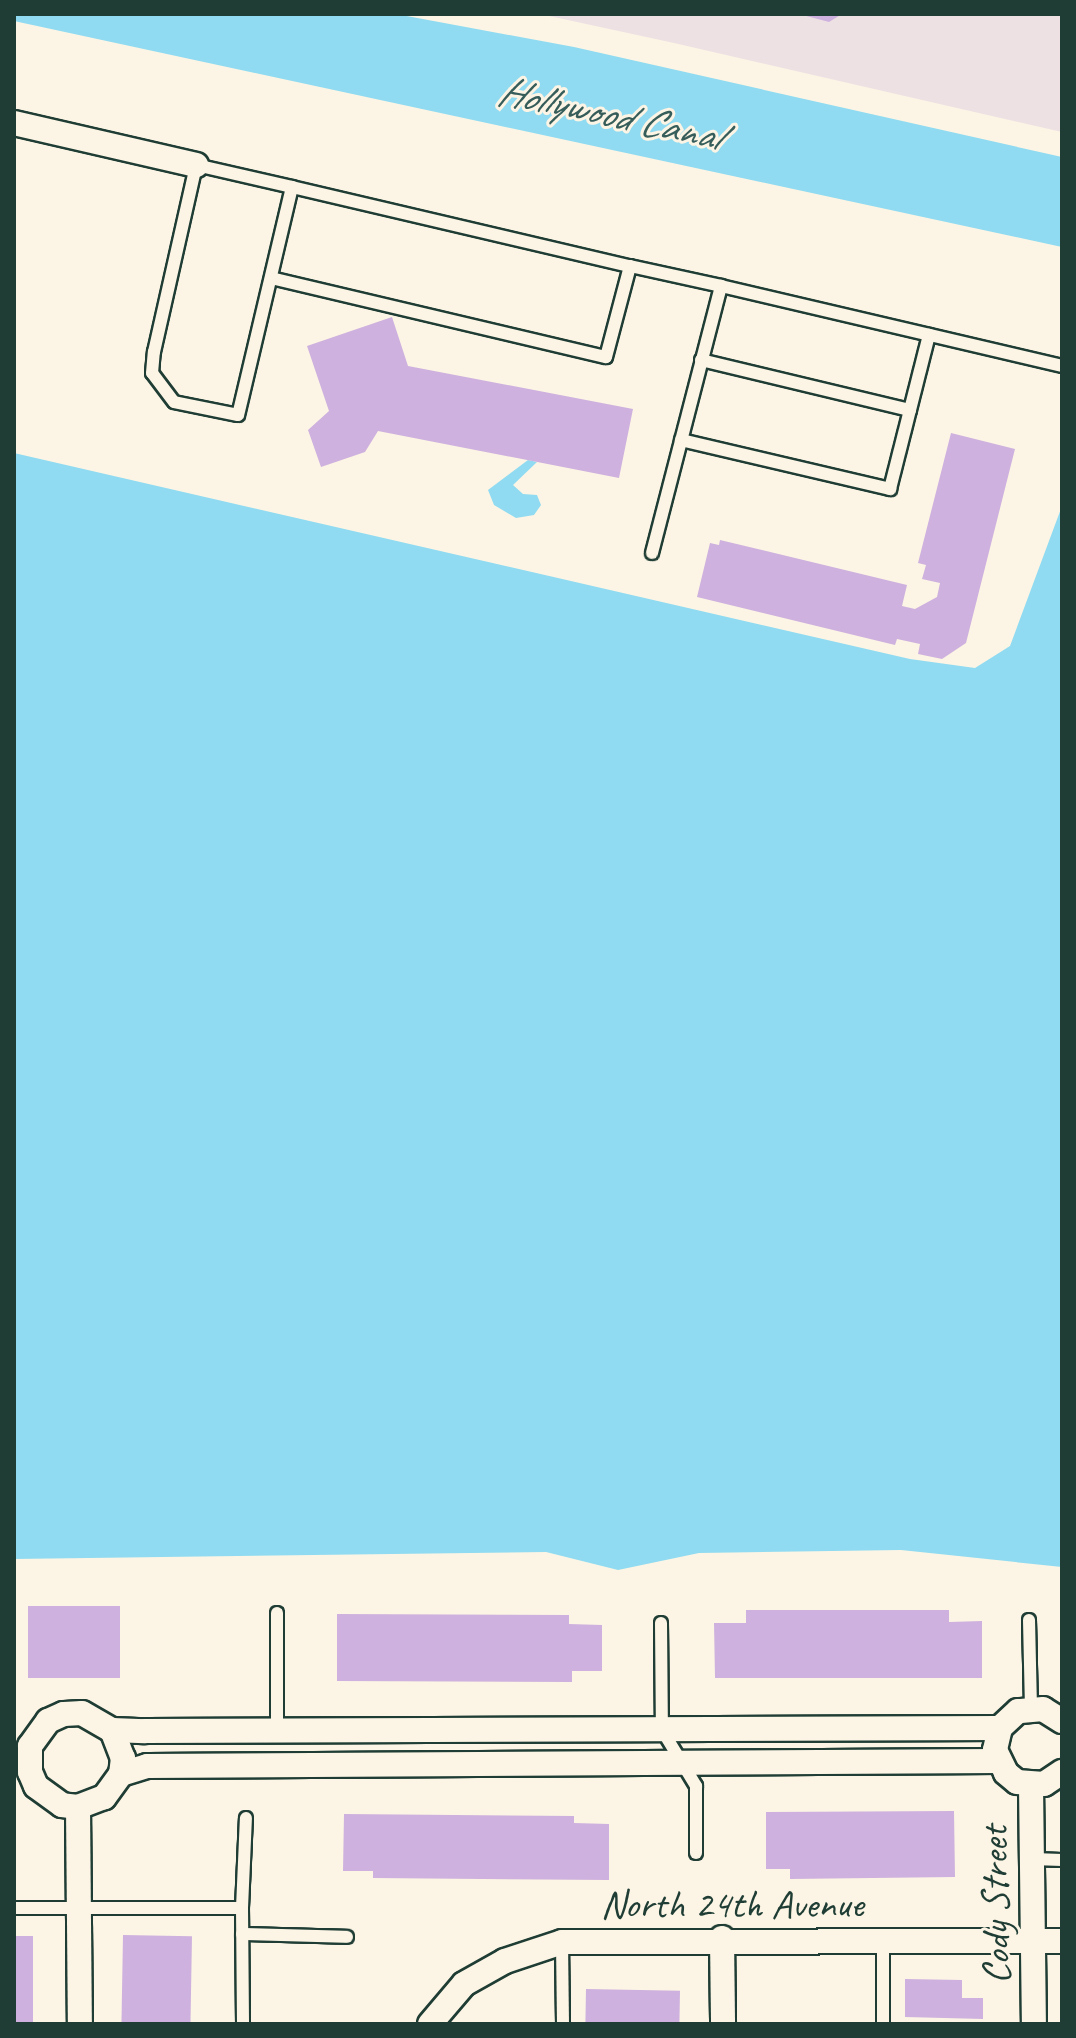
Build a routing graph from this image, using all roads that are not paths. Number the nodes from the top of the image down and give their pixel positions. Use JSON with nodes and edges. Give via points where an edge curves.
{"nodes":[{"id":1,"x":14,"y":123,"type":"edge"},
{"id":2,"x":196,"y":165,"type":"junction"},
{"id":3,"x":292,"y":187,"type":"junction"},
{"id":4,"x":630,"y":266,"type":"junction"},
{"id":5,"x":271,"y":278,"type":"junction"},
{"id":6,"x":721,"y":286,"type":"junction"},
{"id":7,"x":929,"y":335,"type":"junction"},
{"id":8,"x":701,"y":360,"type":"junction"},
{"id":9,"x":1062,"y":366,"type":"edge"},
{"id":10,"x":910,"y":410,"type":"junction"},
{"id":11,"x":681,"y":440,"type":"junction"},
{"id":12,"x":652,"y":553,"type":"dead end"},
{"id":13,"x":277,"y":1613,"type":"dead end"},
{"id":14,"x":1029,"y":1620,"type":"dead end"},
{"id":15,"x":661,"y":1623,"type":"dead end"},
{"id":16,"x":1031,"y":1708,"type":"junction"},
{"id":17,"x":1062,"y":1721,"type":"edge"},
{"id":18,"x":1000,"y":1728,"type":"junction"},
{"id":19,"x":112,"y":1730,"type":"junction"},
{"id":20,"x":662,"y":1730,"type":"junction"},
{"id":21,"x":277,"y":1731,"type":"junction"},
{"id":22,"x":25,"y":1734,"type":"edge"},
{"id":23,"x":998,"y":1761,"type":"junction"},
{"id":24,"x":679,"y":1763,"type":"junction"},
{"id":25,"x":22,"y":1770,"type":"edge"},
{"id":26,"x":1062,"y":1772,"type":"edge"},
{"id":27,"x":121,"y":1774,"type":"junction"},
{"id":28,"x":1031,"y":1785,"type":"junction"},
{"id":29,"x":78,"y":1807,"type":"junction"},
{"id":30,"x":246,"y":1818,"type":"dead end"},
{"id":31,"x":696,"y":1853,"type":"dead end"},
{"id":32,"x":1033,"y":1859,"type":"junction"},
{"id":33,"x":1062,"y":1860,"type":"edge"},
{"id":34,"x":14,"y":1908,"type":"edge"},
{"id":35,"x":79,"y":1908,"type":"junction"},
{"id":36,"x":242,"y":1908,"type":"junction"},
{"id":37,"x":242,"y":1934,"type":"junction"},
{"id":38,"x":347,"y":1937,"type":"dead end"},
{"id":39,"x":722,"y":1938,"type":"junction"},
{"id":40,"x":1062,"y":1941,"type":"edge"},
{"id":41,"x":562,"y":1942,"type":"junction"},
{"id":42,"x":883,"y":1942,"type":"junction"},
{"id":43,"x":1033,"y":1942,"type":"junction"},
{"id":44,"x":80,"y":2024,"type":"edge"},
{"id":45,"x":243,"y":2024,"type":"edge"},
{"id":46,"x":430,"y":2024,"type":"edge"},
{"id":47,"x":563,"y":2024,"type":"edge"},
{"id":48,"x":723,"y":2024,"type":"edge"},
{"id":49,"x":883,"y":2024,"type":"edge"},
{"id":50,"x":1034,"y":2024,"type":"edge"}],
"edges":[{"from":1,"to":2,"type":"street"},
{"from":2,"to":3,"type":"lane"},
{"from":2,"to":5,"type":"lane","via":[[152,373],[174,402],[238,415]]},
{"from":3,"to":4,"type":"lane"},
{"from":3,"to":5,"type":"lane"},
{"from":4,"to":5,"type":"lane","via":[[606,357]]},
{"from":4,"to":6,"type":"lane"},
{"from":6,"to":7,"type":"lane"},
{"from":6,"to":8,"type":"lane"},
{"from":7,"to":9,"type":"lane"},
{"from":7,"to":10,"type":"lane"},
{"from":8,"to":10,"type":"lane"},
{"from":8,"to":11,"type":"lane"},
{"from":10,"to":11,"type":"lane","via":[[890,489]]},
{"from":11,"to":12,"type":"lane"},
{"from":13,"to":21,"type":"lane"},
{"from":14,"to":16,"type":"lane"},
{"from":15,"to":20,"type":"lane"},
{"from":16,"to":17,"type":"street"},
{"from":16,"to":18,"type":"street","via":[[1018,1711]]},
{"from":18,"to":20,"type":"street"},
{"from":18,"to":23,"type":"street"},
{"from":19,"to":21,"type":"street"},
{"from":19,"to":22,"type":"street","via":[[82,1713],[64,1714]]},
{"from":19,"to":27,"type":"street","via":[[123,1758]]},
{"from":20,"to":21,"type":"street"},
{"from":20,"to":24,"type":"lane"},
{"from":22,"to":25,"type":"street"},
{"from":23,"to":24,"type":"street"},
{"from":23,"to":28,"type":"street","via":[[1017,1782]]},
{"from":24,"to":27,"type":"street","via":[[147,1766]]},
{"from":24,"to":31,"type":"lane","via":[[696,1786]]},
{"from":25,"to":29,"type":"street","via":[[47,1798]]},
{"from":26,"to":28,"type":"street"},
{"from":27,"to":29,"type":"street","via":[[104,1797]]},
{"from":28,"to":32,"type":"street","name":"Cody Street"},
{"from":29,"to":35,"type":"street"},
{"from":30,"to":36,"type":"lane"},
{"from":32,"to":33,"type":"lane"},
{"from":32,"to":43,"type":"street","name":"Cody Street"},
{"from":34,"to":35,"type":"lane"},
{"from":35,"to":36,"type":"lane"},
{"from":35,"to":44,"type":"street"},
{"from":36,"to":37,"type":"lane"},
{"from":37,"to":38,"type":"lane"},
{"from":37,"to":45,"type":"lane"},
{"from":39,"to":41,"type":"street","name":"North 24th Avenue"},
{"from":39,"to":42,"type":"street","name":"North 24th Avenue"},
{"from":39,"to":48,"type":"street"},
{"from":40,"to":43,"type":"street","name":"North 24th Avenue"},
{"from":41,"to":46,"type":"street","name":"North 24th Avenue","via":[[505,1961],[464,1984]]},
{"from":41,"to":47,"type":"lane"},
{"from":42,"to":43,"type":"street","name":"North 24th Avenue"},
{"from":42,"to":49,"type":"lane"},
{"from":43,"to":50,"type":"street","name":"Cody Street"}]}
